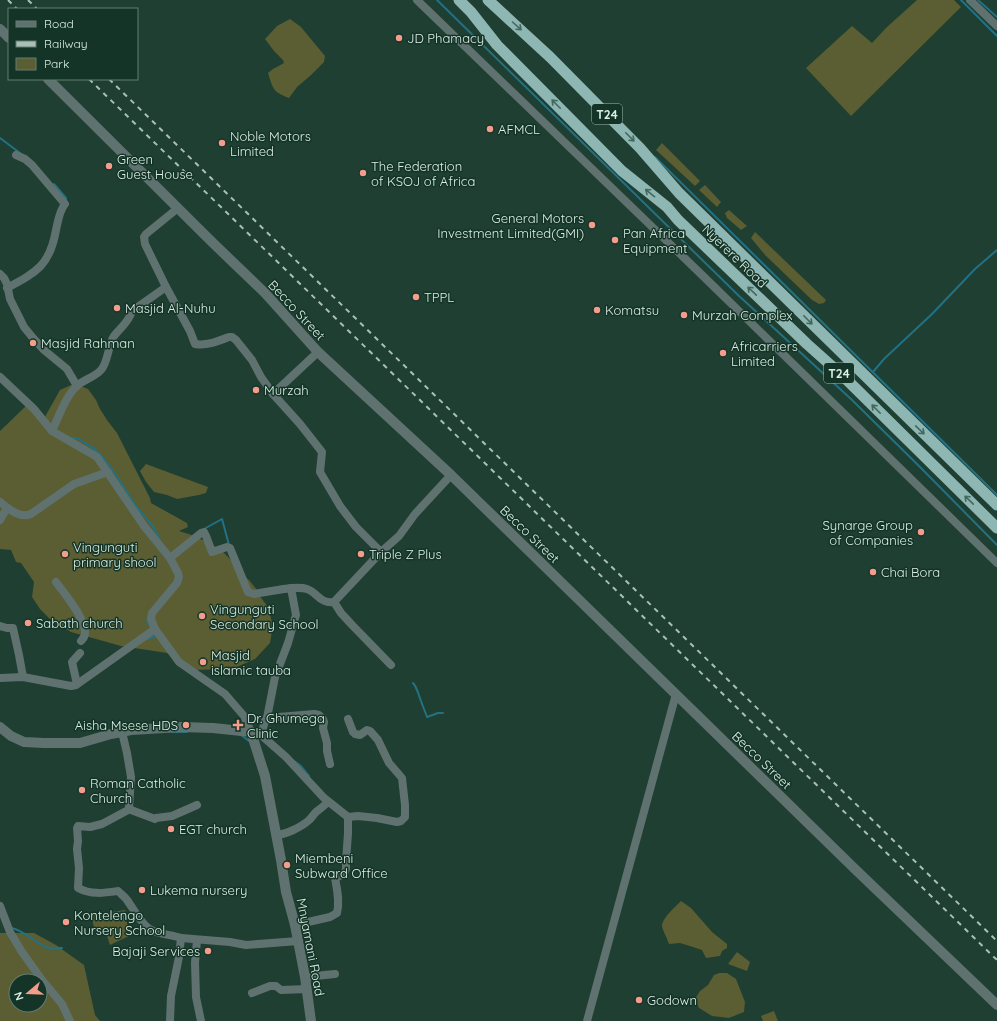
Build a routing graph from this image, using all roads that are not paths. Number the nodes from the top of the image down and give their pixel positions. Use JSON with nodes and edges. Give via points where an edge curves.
{"nodes":[{"id":1,"x":416,"y":0,"type":"edge"},
{"id":2,"x":459,"y":0,"type":"edge"},
{"id":3,"x":488,"y":0,"type":"edge"},
{"id":4,"x":970,"y":0,"type":"edge"},
{"id":5,"x":997,"y":26,"type":"edge"},
{"id":6,"x":0,"y":29,"type":"edge"},
{"id":7,"x":8,"y":37,"type":"edge"},
{"id":8,"x":49,"y":80,"type":"edge"},
{"id":9,"x":16,"y":155,"type":"dead end"},
{"id":10,"x":178,"y":208,"type":"junction"},
{"id":11,"x":0,"y":274,"type":"edge"},
{"id":12,"x":166,"y":287,"type":"junction"},
{"id":13,"x":7,"y":288,"type":"junction"},
{"id":14,"x":318,"y":352,"type":"junction"},
{"id":15,"x":0,"y":377,"type":"edge"},
{"id":16,"x":76,"y":387,"type":"junction"},
{"id":17,"x":273,"y":394,"type":"junction"},
{"id":18,"x":52,"y":430,"type":"junction"},
{"id":19,"x":108,"y":472,"type":"junction"},
{"id":20,"x":451,"y":475,"type":"junction"},
{"id":21,"x":0,"y":502,"type":"edge"},
{"id":22,"x":997,"y":505,"type":"edge"},
{"id":23,"x":7,"y":508,"type":"junction"},
{"id":24,"x":0,"y":520,"type":"edge"},
{"id":25,"x":997,"y":528,"type":"edge"},
{"id":26,"x":381,"y":552,"type":"junction"},
{"id":27,"x":170,"y":558,"type":"junction"},
{"id":28,"x":997,"y":563,"type":"edge"},
{"id":29,"x":56,"y":582,"type":"dead end"},
{"id":30,"x":291,"y":588,"type":"junction"},
{"id":31,"x":334,"y":602,"type":"junction"},
{"id":32,"x":0,"y":626,"type":"edge"},
{"id":33,"x":155,"y":629,"type":"junction"},
{"id":34,"x":81,"y":641,"type":"dead end"},
{"id":35,"x":80,"y":653,"type":"dead end"},
{"id":36,"x":391,"y":665,"type":"dead end"},
{"id":37,"x":23,"y":677,"type":"junction"},
{"id":38,"x":0,"y":678,"type":"edge"},
{"id":39,"x":77,"y":684,"type":"junction"},
{"id":40,"x":676,"y":694,"type":"junction"},
{"id":41,"x":267,"y":718,"type":"junction"},
{"id":42,"x":348,"y":719,"type":"dead end"},
{"id":43,"x":0,"y":727,"type":"edge"},
{"id":44,"x":122,"y":732,"type":"junction"},
{"id":45,"x":256,"y":733,"type":"junction"},
{"id":46,"x":330,"y":764,"type":"dead end"},
{"id":47,"x":328,"y":802,"type":"junction"},
{"id":48,"x":197,"y":805,"type":"dead end"},
{"id":49,"x":130,"y":809,"type":"junction"},
{"id":50,"x":348,"y":817,"type":"junction"},
{"id":51,"x":276,"y":835,"type":"junction"},
{"id":52,"x":0,"y":906,"type":"edge"},
{"id":53,"x":295,"y":925,"type":"junction"},
{"id":54,"x":182,"y":938,"type":"junction"},
{"id":55,"x":197,"y":940,"type":"junction"},
{"id":56,"x":298,"y":941,"type":"junction"},
{"id":57,"x":335,"y":974,"type":"dead end"},
{"id":58,"x":305,"y":976,"type":"junction"},
{"id":59,"x":307,"y":989,"type":"junction"},
{"id":60,"x":252,"y":993,"type":"dead end"},
{"id":61,"x":997,"y":1005,"type":"edge"},
{"id":62,"x":70,"y":1021,"type":"edge"},
{"id":63,"x":170,"y":1021,"type":"edge"},
{"id":64,"x":201,"y":1021,"type":"edge"},
{"id":65,"x":311,"y":1021,"type":"edge"},
{"id":66,"x":587,"y":1021,"type":"edge"}],
"edges":[{"from":1,"to":28,"type":"street","via":[[708,280]]},
{"from":25,"to":2,"type":"highway","name":"Nyerere Road","number":"T24","one_way":true,"via":[[667,207],[622,171],[497,45]]},
{"from":3,"to":22,"type":"highway","name":"Nyerere Road","number":"T24","one_way":true,"via":[[550,57],[640,148],[679,193]]},
{"from":4,"to":5,"type":"street"},
{"from":6,"to":7,"type":"street"},
{"from":8,"to":10,"type":"street","name":"Becco Street"},
{"from":9,"to":13,"type":"street","via":[[26,159],[65,204],[45,262],[29,276]]},
{"from":10,"to":12,"type":"street","via":[[144,237]]},
{"from":10,"to":14,"type":"street","name":"Becco Street","via":[[265,293]]},
{"from":11,"to":13,"type":"street"},
{"from":12,"to":16,"type":"street","via":[[132,311],[130,318],[113,337],[102,370]]},
{"from":12,"to":17,"type":"street","via":[[195,344],[212,343],[232,337],[252,360]]},
{"from":13,"to":16,"type":"street","via":[[24,327],[44,350],[67,369]]},
{"from":14,"to":17,"type":"street"},
{"from":14,"to":20,"type":"street","name":"Becco Street"},
{"from":15,"to":18,"type":"street"},
{"from":16,"to":18,"type":"street","via":[[68,397]]},
{"from":17,"to":26,"type":"street","via":[[322,452],[320,472],[340,506],[356,527]]},
{"from":18,"to":19,"type":"street","via":[[97,457]]},
{"from":19,"to":23,"type":"street","via":[[74,484],[28,516],[18,515]]},
{"from":19,"to":27,"type":"street","via":[[144,526]]},
{"from":20,"to":26,"type":"street","via":[[415,514],[399,536]]},
{"from":20,"to":40,"type":"street","name":"Becco Street"},
{"from":21,"to":23,"type":"street"},
{"from":23,"to":24,"type":"street"},
{"from":26,"to":31,"type":"street"},
{"from":27,"to":30,"type":"street","via":[[204,532],[212,552],[230,548],[248,592],[254,594]]},
{"from":27,"to":33,"type":"street","via":[[179,580],[152,613],[151,619]]},
{"from":29,"to":34,"type":"street","via":[[83,622],[86,632]]},
{"from":30,"to":31,"type":"street","via":[[306,588],[323,601]]},
{"from":30,"to":41,"type":"street","via":[[296,615],[275,677]]},
{"from":31,"to":36,"type":"street","via":[[341,613]]},
{"from":32,"to":37,"type":"street","via":[[13,628]]},
{"from":33,"to":39,"type":"street"},
{"from":33,"to":45,"type":"street","via":[[179,662],[225,694]]},
{"from":35,"to":39,"type":"street","via":[[72,662]]},
{"from":37,"to":38,"type":"street"},
{"from":37,"to":39,"type":"street","via":[[71,686]]},
{"from":40,"to":61,"type":"street","name":"Becco Street"},
{"from":40,"to":66,"type":"street"},
{"from":41,"to":45,"type":"street"},
{"from":41,"to":46,"type":"street","via":[[320,715],[324,722]]},
{"from":42,"to":50,"type":"street","via":[[355,734],[360,735],[367,730],[378,740],[389,763],[402,778],[406,805],[405,817],[397,822],[358,816]]},
{"from":43,"to":44,"type":"street","via":[[24,742],[44,743],[80,742]]},
{"from":44,"to":45,"type":"street","via":[[181,727]]},
{"from":44,"to":49,"type":"street","via":[[131,777]]},
{"from":45,"to":47,"type":"street","via":[[286,757]]},
{"from":45,"to":51,"type":"street","name":"Mnyamani Road"},
{"from":47,"to":50,"type":"street"},
{"from":47,"to":51,"type":"street","via":[[308,821],[295,829]]},
{"from":48,"to":49,"type":"street","via":[[172,816],[155,819]]},
{"from":49,"to":54,"type":"street","via":[[90,828],[78,826],[78,888],[90,893],[118,891],[148,928]]},
{"from":50,"to":53,"type":"street","via":[[346,868],[344,874],[335,878],[337,913]]},
{"from":51,"to":53,"type":"street","name":"Mnyamani Road"},
{"from":52,"to":62,"type":"street","via":[[10,932],[22,952],[62,1004]]},
{"from":53,"to":56,"type":"street","name":"Mnyamani Road"},
{"from":54,"to":55,"type":"street"},
{"from":54,"to":63,"type":"street","via":[[171,996]]},
{"from":55,"to":56,"type":"street","via":[[246,945]]},
{"from":55,"to":64,"type":"street","via":[[196,997]]},
{"from":56,"to":58,"type":"street","name":"Mnyamani Road"},
{"from":57,"to":58,"type":"street"},
{"from":58,"to":59,"type":"street","name":"Mnyamani Road"},
{"from":59,"to":60,"type":"street","via":[[281,990],[276,986],[270,986]]},
{"from":59,"to":65,"type":"street","name":"Mnyamani Road"}]}
